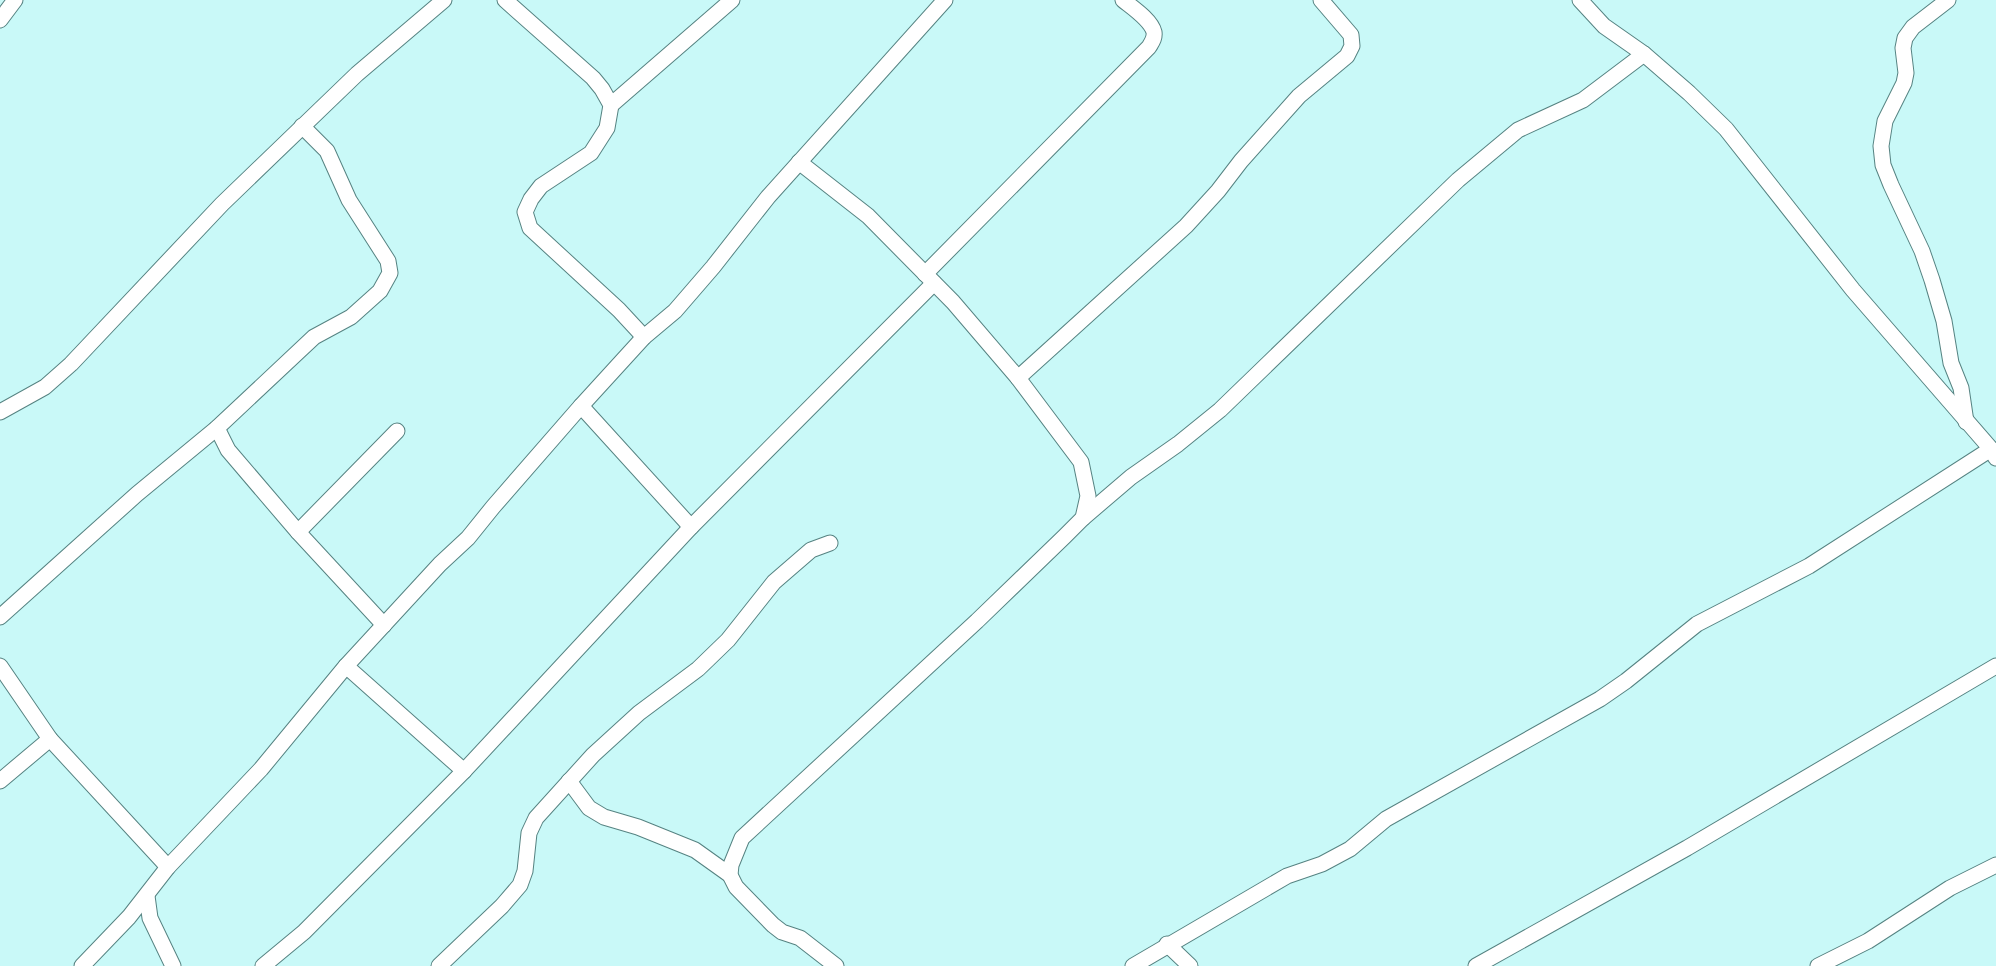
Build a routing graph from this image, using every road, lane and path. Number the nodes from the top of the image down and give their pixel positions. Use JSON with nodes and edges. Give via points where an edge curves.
{"nodes":[{"id":1,"x":15,"y":0,"type":"edge"},
{"id":2,"x":444,"y":0,"type":"edge"},
{"id":3,"x":505,"y":0,"type":"edge"},
{"id":4,"x":732,"y":0,"type":"edge"},
{"id":5,"x":945,"y":0,"type":"edge"},
{"id":6,"x":1124,"y":0,"type":"edge"},
{"id":7,"x":1321,"y":0,"type":"edge"},
{"id":8,"x":1580,"y":0,"type":"edge"},
{"id":9,"x":1948,"y":0,"type":"edge"},
{"id":10,"x":0,"y":20,"type":"edge"},
{"id":11,"x":1644,"y":54,"type":"junction"},
{"id":12,"x":611,"y":105,"type":"junction"},
{"id":13,"x":302,"y":126,"type":"junction"},
{"id":14,"x":799,"y":162,"type":"junction"},
{"id":15,"x":929,"y":278,"type":"junction"},
{"id":16,"x":644,"y":336,"type":"junction"},
{"id":17,"x":1018,"y":378,"type":"junction"},
{"id":18,"x":581,"y":406,"type":"junction"},
{"id":19,"x":0,"y":412,"type":"edge"},
{"id":20,"x":1966,"y":422,"type":"junction"},
{"id":21,"x":217,"y":428,"type":"junction"},
{"id":22,"x":397,"y":431,"type":"dead end"},
{"id":23,"x":1994,"y":453,"type":"edge"},
{"id":24,"x":1083,"y":518,"type":"junction"},
{"id":25,"x":691,"y":527,"type":"junction"},
{"id":26,"x":298,"y":532,"type":"junction"},
{"id":27,"x":830,"y":543,"type":"dead end"},
{"id":28,"x":0,"y":617,"type":"edge"},
{"id":29,"x":384,"y":625,"type":"junction"},
{"id":30,"x":0,"y":666,"type":"edge"},
{"id":31,"x":346,"y":666,"type":"junction"},
{"id":32,"x":1996,"y":666,"type":"edge"},
{"id":33,"x":50,"y":739,"type":"junction"},
{"id":34,"x":464,"y":771,"type":"junction"},
{"id":35,"x":0,"y":780,"type":"edge"},
{"id":36,"x":569,"y":781,"type":"junction"},
{"id":37,"x":1996,"y":865,"type":"edge"},
{"id":38,"x":168,"y":867,"type":"junction"},
{"id":39,"x":730,"y":875,"type":"junction"},
{"id":40,"x":147,"y":896,"type":"junction"},
{"id":41,"x":1167,"y":944,"type":"junction"},
{"id":42,"x":82,"y":966,"type":"edge"},
{"id":43,"x":173,"y":966,"type":"edge"},
{"id":44,"x":263,"y":966,"type":"edge"},
{"id":45,"x":439,"y":966,"type":"edge"},
{"id":46,"x":836,"y":966,"type":"edge"},
{"id":47,"x":1133,"y":966,"type":"edge"},
{"id":48,"x":1190,"y":966,"type":"edge"},
{"id":49,"x":1476,"y":966,"type":"edge"},
{"id":50,"x":1818,"y":966,"type":"edge"}],
"edges":[{"from":1,"to":10,"type":"street"},
{"from":2,"to":13,"type":"street"},
{"from":3,"to":12,"type":"street","via":[[593,78]]},
{"from":4,"to":12,"type":"street"},
{"from":5,"to":14,"type":"street"},
{"from":6,"to":15,"type":"street","via":[[1154,31],[1149,47]]},
{"from":7,"to":17,"type":"street","via":[[1351,35],[1352,46],[1347,56],[1299,96],[1186,226]]},
{"from":8,"to":11,"type":"street","via":[[1604,26]]},
{"from":9,"to":20,"type":"street","via":[[1913,27],[1905,38],[1904,83],[1885,121],[1881,146],[1883,166],[1922,250],[1932,280],[1944,321],[1951,363],[1961,388]]},
{"from":11,"to":20,"type":"street","via":[[1726,129],[1853,290]]},
{"from":11,"to":24,"type":"street","via":[[1583,100],[1518,130],[1466,174],[1220,410]]},
{"from":12,"to":16,"type":"street","via":[[607,128],[591,153],[541,186],[524,212],[530,228]]},
{"from":13,"to":19,"type":"street","via":[[222,204],[71,364],[45,387]]},
{"from":13,"to":21,"type":"street","via":[[327,151],[349,200],[388,261],[390,273],[380,291],[351,317],[314,337]]},
{"from":14,"to":15,"type":"street","via":[[868,216]]},
{"from":14,"to":16,"type":"street","via":[[675,311]]},
{"from":15,"to":17,"type":"street"},
{"from":15,"to":25,"type":"street"},
{"from":16,"to":18,"type":"street"},
{"from":17,"to":24,"type":"street","via":[[1081,462],[1088,496]]},
{"from":18,"to":25,"type":"street"},
{"from":18,"to":29,"type":"street","via":[[468,538]]},
{"from":20,"to":23,"type":"street"},
{"from":21,"to":26,"type":"street","via":[[228,450]]},
{"from":21,"to":28,"type":"street","via":[[137,494]]},
{"from":22,"to":26,"type":"street"},
{"from":23,"to":41,"type":"street","via":[[1809,566],[1697,624],[1600,699],[1386,819],[1343,852],[1322,864],[1287,876]]},
{"from":24,"to":39,"type":"street","via":[[977,621],[742,838]]},
{"from":25,"to":34,"type":"street"},
{"from":26,"to":29,"type":"street"},
{"from":27,"to":36,"type":"street","via":[[811,550],[774,582],[728,640],[698,669],[639,712]]},
{"from":29,"to":31,"type":"street"},
{"from":30,"to":33,"type":"street"},
{"from":31,"to":34,"type":"street"},
{"from":31,"to":38,"type":"street","via":[[261,769]]},
{"from":32,"to":49,"type":"street","via":[[1687,848]]},
{"from":33,"to":35,"type":"street"},
{"from":33,"to":38,"type":"street"},
{"from":34,"to":44,"type":"street","via":[[304,932]]},
{"from":36,"to":39,"type":"street","via":[[589,808],[695,850]]},
{"from":36,"to":45,"type":"street","via":[[536,818],[529,833],[520,885]]},
{"from":37,"to":50,"type":"street","via":[[1950,888],[1868,941]]},
{"from":38,"to":40,"type":"street"},
{"from":39,"to":46,"type":"street","via":[[736,887],[773,925],[800,938]]},
{"from":40,"to":42,"type":"street"},
{"from":40,"to":43,"type":"street","via":[[150,918]]},
{"from":41,"to":47,"type":"street"},
{"from":41,"to":48,"type":"street"}]}
